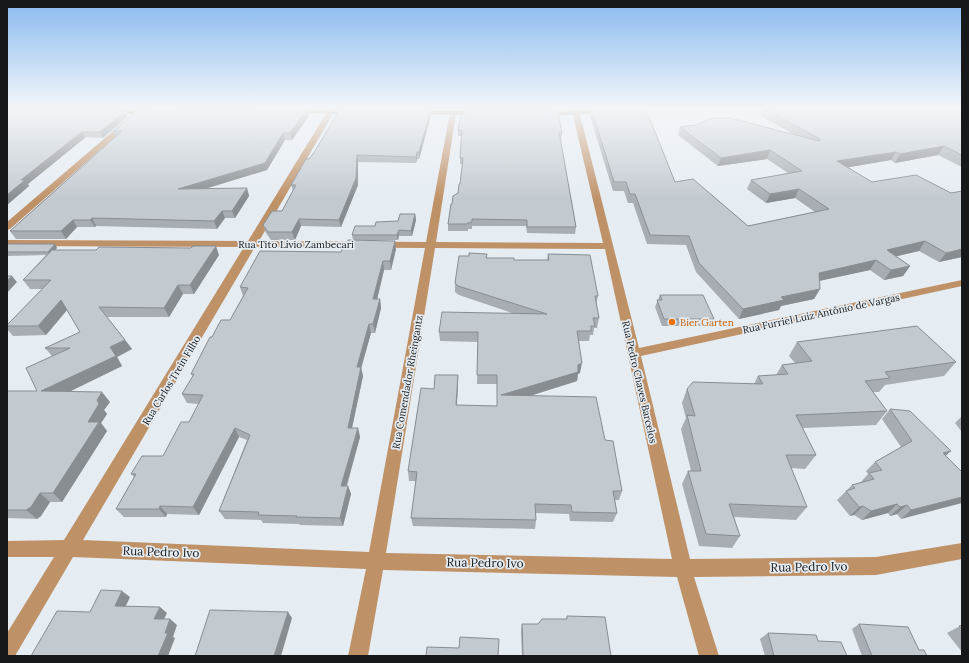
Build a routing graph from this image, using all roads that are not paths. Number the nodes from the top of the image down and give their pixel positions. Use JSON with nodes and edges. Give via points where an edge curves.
{"nodes":[{"id":1,"x":111,"y":138,"type":"edge"},
{"id":2,"x":316,"y":138,"type":"edge"},
{"id":3,"x":449,"y":138,"type":"edge"},
{"id":4,"x":581,"y":138,"type":"edge"},
{"id":5,"x":7,"y":227,"type":"edge"},
{"id":6,"x":7,"y":244,"type":"edge"},
{"id":7,"x":253,"y":244,"type":"junction"},
{"id":8,"x":430,"y":244,"type":"junction"},
{"id":9,"x":609,"y":246,"type":"junction"},
{"id":10,"x":962,"y":283,"type":"edge"},
{"id":11,"x":634,"y":354,"type":"junction"},
{"id":12,"x":70,"y":548,"type":"junction"},
{"id":13,"x":7,"y":549,"type":"edge"},
{"id":14,"x":962,"y":551,"type":"edge"},
{"id":15,"x":376,"y":561,"type":"junction"},
{"id":16,"x":683,"y":568,"type":"junction"},
{"id":17,"x":7,"y":651,"type":"edge"},
{"id":18,"x":358,"y":656,"type":"edge"},
{"id":19,"x":709,"y":656,"type":"edge"}],
"edges":[{"from":1,"to":5,"type":"street"},
{"from":2,"to":7,"type":"street","name":"Rua Carlos Trein Filho"},
{"from":3,"to":8,"type":"street","name":"Rua Comendador Rheingantz"},
{"from":4,"to":9,"type":"street","name":"Rua Pedro Chaves Barcelos"},
{"from":6,"to":7,"type":"street","name":"Rua Tito Lívio Zambecari"},
{"from":7,"to":8,"type":"street","name":"Rua Tito Lívio Zambecari"},
{"from":7,"to":12,"type":"street","name":"Rua Carlos Trein Filho"},
{"from":8,"to":9,"type":"street","name":"Rua Tito Lívio Zambecari"},
{"from":8,"to":15,"type":"street","name":"Rua Comendador Rheingantz"},
{"from":9,"to":11,"type":"street","name":"Rua Pedro Chaves Barcelos"},
{"from":10,"to":11,"type":"street","name":"Rua Furriel Luiz Antônio de Vargas"},
{"from":11,"to":16,"type":"street","name":"Rua Pedro Chaves Barcelos"},
{"from":12,"to":13,"type":"street","name":"Rua Pedro Ivo"},
{"from":12,"to":15,"type":"street","name":"Rua Pedro Ivo"},
{"from":12,"to":17,"type":"street","name":"Rua Carlos Trein Filho"},
{"from":14,"to":16,"type":"street","name":"Rua Pedro Ivo","via":[[876,566]]},
{"from":15,"to":16,"type":"street","name":"Rua Pedro Ivo"},
{"from":15,"to":18,"type":"street","name":"Rua Comendador Rheingantz"},
{"from":16,"to":19,"type":"street","name":"Rua Pedro Chaves Barcelos"}]}
